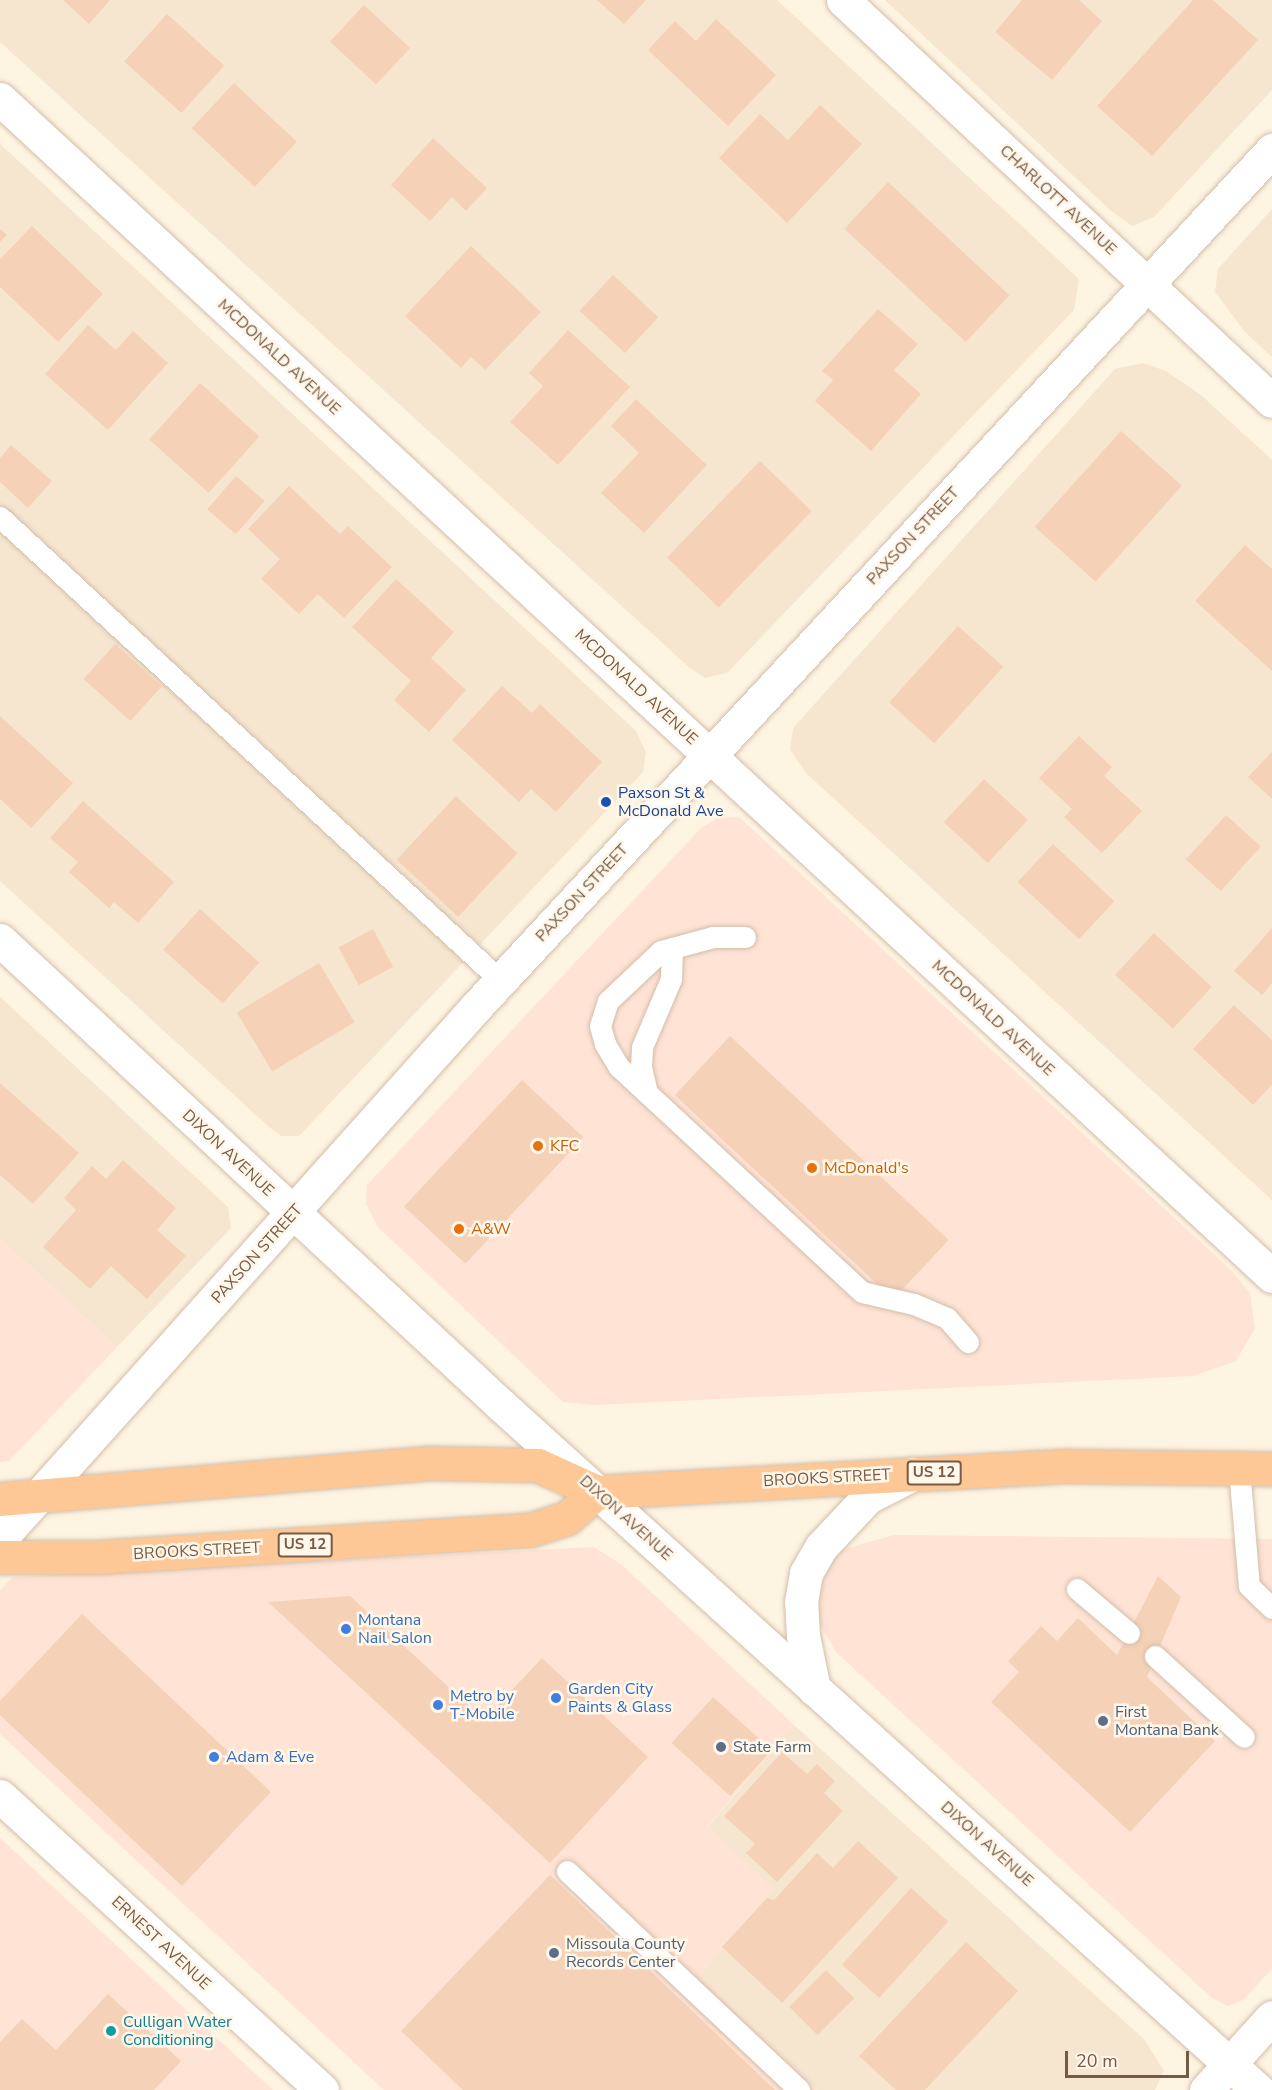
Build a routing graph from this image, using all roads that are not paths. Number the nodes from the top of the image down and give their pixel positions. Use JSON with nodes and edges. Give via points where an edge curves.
{"nodes":[{"id":1,"x":843,"y":0,"type":"edge"},
{"id":2,"x":0,"y":99,"type":"edge"},
{"id":3,"x":1272,"y":150,"type":"edge"},
{"id":4,"x":1148,"y":283,"type":"junction"},
{"id":5,"x":1272,"y":401,"type":"edge"},
{"id":6,"x":0,"y":517,"type":"edge"},
{"id":7,"x":709,"y":756,"type":"junction"},
{"id":8,"x":745,"y":937,"type":"dead end"},
{"id":9,"x":0,"y":940,"type":"edge"},
{"id":10,"x":672,"y":948,"type":"junction"},
{"id":11,"x":501,"y":981,"type":"junction"},
{"id":12,"x":647,"y":1093,"type":"junction"},
{"id":13,"x":293,"y":1215,"type":"junction"},
{"id":14,"x":1272,"y":1276,"type":"edge"},
{"id":15,"x":968,"y":1342,"type":"dead end"},
{"id":16,"x":1239,"y":1468,"type":"junction"},
{"id":17,"x":1272,"y":1469,"type":"edge"},
{"id":18,"x":913,"y":1474,"type":"junction"},
{"id":19,"x":597,"y":1492,"type":"junction"},
{"id":20,"x":35,"y":1497,"type":"junction"},
{"id":21,"x":0,"y":1499,"type":"edge"},
{"id":22,"x":0,"y":1539,"type":"edge"},
{"id":23,"x":0,"y":1557,"type":"edge"},
{"id":24,"x":1077,"y":1589,"type":"dead end"},
{"id":25,"x":1272,"y":1608,"type":"edge"},
{"id":26,"x":1129,"y":1633,"type":"dead end"},
{"id":27,"x":1155,"y":1656,"type":"dead end"},
{"id":28,"x":814,"y":1689,"type":"junction"},
{"id":29,"x":1244,"y":1737,"type":"dead end"},
{"id":30,"x":0,"y":1796,"type":"edge"},
{"id":31,"x":567,"y":1871,"type":"dead end"},
{"id":32,"x":1272,"y":2017,"type":"edge"},
{"id":33,"x":1229,"y":2064,"type":"junction"},
{"id":34,"x":322,"y":2090,"type":"edge"},
{"id":35,"x":799,"y":2090,"type":"edge"},
{"id":36,"x":1206,"y":2090,"type":"edge"},
{"id":37,"x":1258,"y":2090,"type":"edge"}],
"edges":[{"from":1,"to":4,"type":"street","name":"CHARLOTT AVENUE"},
{"from":2,"to":7,"type":"street","name":"MCDONALD AVENUE"},
{"from":3,"to":4,"type":"street","name":"PAXSON STREET"},
{"from":4,"to":5,"type":"street","name":"CHARLOTT AVENUE"},
{"from":4,"to":7,"type":"street","name":"PAXSON STREET"},
{"from":6,"to":11,"type":"lane"},
{"from":7,"to":11,"type":"street","name":"PAXSON STREET"},
{"from":7,"to":14,"type":"street","name":"MCDONALD AVENUE"},
{"from":8,"to":10,"type":"lane","via":[[713,937]]},
{"from":9,"to":13,"type":"street","name":"DIXON AVENUE"},
{"from":10,"to":12,"type":"lane","via":[[671,979],[642,1047],[641,1067]]},
{"from":10,"to":12,"type":"lane","via":[[661,951],[629,977],[608,1001],[600,1026],[619,1067]]},
{"from":11,"to":13,"type":"street","name":"PAXSON STREET"},
{"from":12,"to":15,"type":"lane","via":[[862,1292],[914,1304],[947,1318]]},
{"from":13,"to":19,"type":"street","name":"DIXON AVENUE"},
{"from":13,"to":20,"type":"street","name":"PAXSON STREET"},
{"from":16,"to":17,"type":"highway","name":"BROOKS STREET","number":"US 12"},
{"from":16,"to":18,"type":"highway","name":"BROOKS STREET","number":"US 12","via":[[1067,1466]]},
{"from":16,"to":25,"type":"lane","via":[[1249,1586]]},
{"from":18,"to":19,"type":"highway","name":"BROOKS STREET","number":"US 12"},
{"from":18,"to":28,"type":"street","via":[[868,1497],[821,1547],[806,1574],[801,1602],[803,1636]]},
{"from":19,"to":20,"type":"highway","name":"BROOKS STREET","number":"US 12","via":[[538,1465],[429,1463]]},
{"from":19,"to":23,"type":"highway","name":"BROOKS STREET","number":"US 12","via":[[567,1518],[530,1530],[98,1557]]},
{"from":19,"to":28,"type":"street","name":"DIXON AVENUE"},
{"from":20,"to":21,"type":"highway","name":"BROOKS STREET","number":"US 12"},
{"from":20,"to":22,"type":"street","name":"PAXSON STREET"},
{"from":24,"to":26,"type":"lane"},
{"from":27,"to":29,"type":"lane"},
{"from":28,"to":33,"type":"street","name":"DIXON AVENUE"},
{"from":30,"to":34,"type":"street","name":"ERNEST AVENUE"},
{"from":31,"to":35,"type":"lane"},
{"from":32,"to":33,"type":"street"},
{"from":33,"to":36,"type":"street"},
{"from":33,"to":37,"type":"street","name":"DIXON AVENUE"}]}
